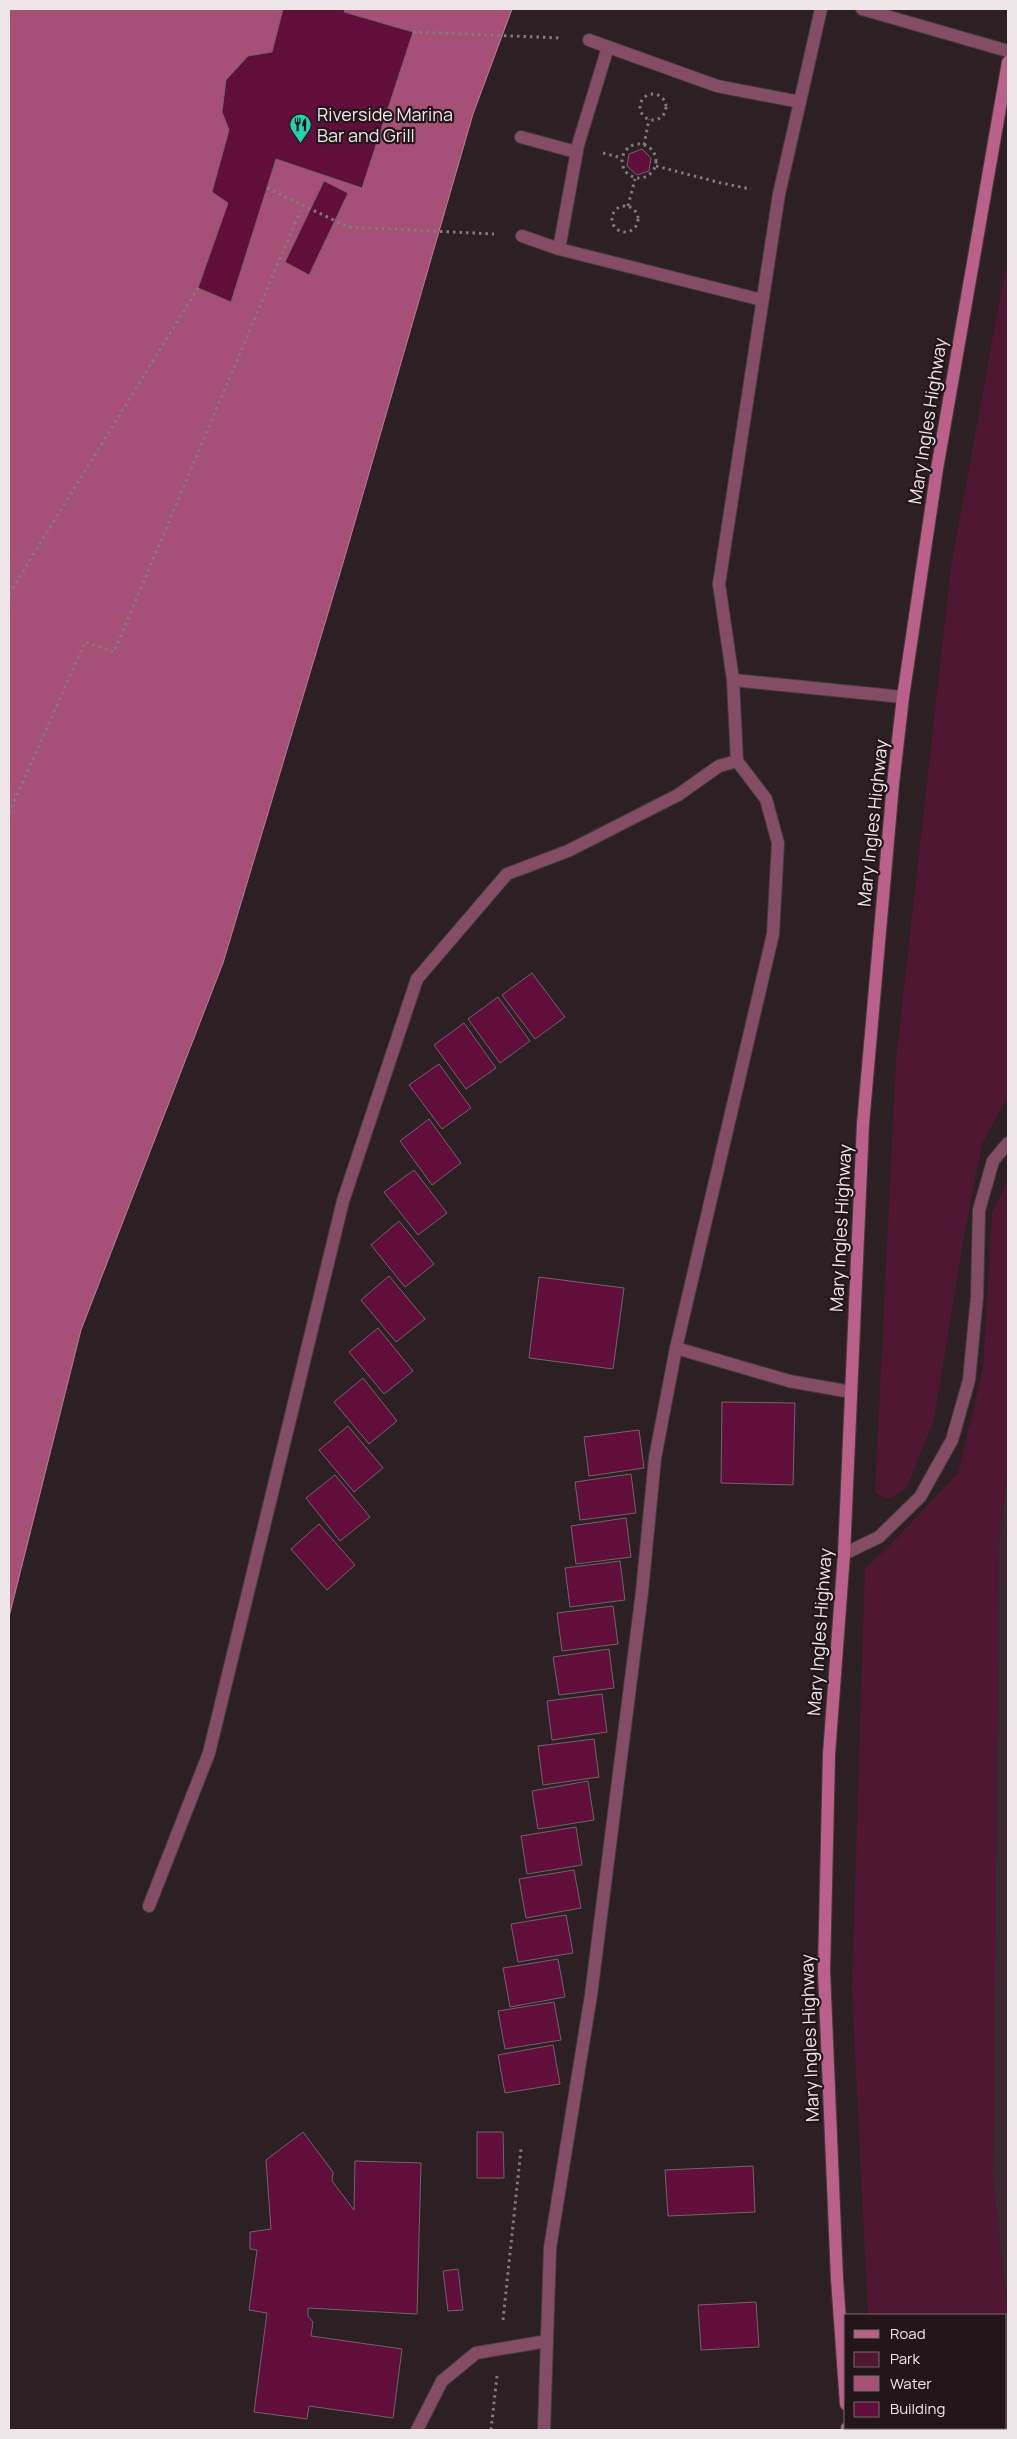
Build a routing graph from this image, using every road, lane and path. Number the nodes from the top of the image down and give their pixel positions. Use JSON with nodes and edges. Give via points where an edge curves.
{"nodes":[{"id":1,"x":821,"y":9,"type":"edge"},
{"id":2,"x":862,"y":9,"type":"edge"},
{"id":3,"x":413,"y":32,"type":"dead end"},
{"id":4,"x":589,"y":40,"type":"joint"},
{"id":5,"x":608,"y":47,"type":"junction"},
{"id":6,"x":1008,"y":51,"type":"edge"},
{"id":7,"x":1008,"y":62,"type":"edge"},
{"id":8,"x":800,"y":102,"type":"junction"},
{"id":9,"x":649,"y":119,"type":"junction"},
{"id":10,"x":521,"y":137,"type":"dead end"},
{"id":11,"x":644,"y":145,"type":"junction"},
{"id":12,"x":576,"y":152,"type":"junction"},
{"id":13,"x":656,"y":166,"type":"junction"},
{"id":14,"x":635,"y":179,"type":"junction"},
{"id":15,"x":266,"y":188,"type":"dead end"},
{"id":16,"x":779,"y":194,"type":"junction"},
{"id":17,"x":628,"y":206,"type":"junction"},
{"id":18,"x":300,"y":211,"type":"dead end"},
{"id":19,"x":522,"y":236,"type":"joint"},
{"id":20,"x":559,"y":249,"type":"junction"},
{"id":21,"x":198,"y":288,"type":"dead end"},
{"id":22,"x":762,"y":300,"type":"junction"},
{"id":23,"x":9,"y":594,"type":"edge"},
{"id":24,"x":733,"y":680,"type":"junction"},
{"id":25,"x":903,"y":697,"type":"junction"},
{"id":26,"x":737,"y":761,"type":"junction"},
{"id":27,"x":9,"y":812,"type":"edge"},
{"id":28,"x":1008,"y":1143,"type":"edge"},
{"id":29,"x":676,"y":1348,"type":"junction"},
{"id":30,"x":851,"y":1392,"type":"junction"},
{"id":31,"x":844,"y":1554,"type":"junction"},
{"id":32,"x":149,"y":1906,"type":"dead end"},
{"id":33,"x":521,"y":2149,"type":"dead end"},
{"id":34,"x":547,"y":2341,"type":"junction"},
{"id":35,"x":500,"y":2349,"type":"junction"},
{"id":36,"x":844,"y":2379,"type":"edge"},
{"id":37,"x":417,"y":2430,"type":"edge"},
{"id":38,"x":491,"y":2430,"type":"edge"},
{"id":39,"x":544,"y":2430,"type":"edge"}],
"edges":[{"from":1,"to":8,"type":"lane"},
{"from":2,"to":6,"type":"lane"},
{"from":3,"to":4,"type":"path"},
{"from":4,"to":5,"type":"lane"},
{"from":5,"to":8,"type":"lane","via":[[717,86]]},
{"from":5,"to":12,"type":"lane"},
{"from":7,"to":25,"type":"street","name":"Mary Ingles Highway","via":[[937,469]]},
{"from":8,"to":16,"type":"lane"},
{"from":9,"to":9,"type":"path","via":[[642,113],[642,98],[649,93],[657,93],[667,103],[667,111],[662,117]]},
{"from":9,"to":11,"type":"path"},
{"from":10,"to":12,"type":"lane"},
{"from":11,"to":13,"type":"path","via":[[652,151]]},
{"from":11,"to":14,"type":"path","via":[[631,146],[622,158],[627,174]]},
{"from":12,"to":20,"type":"lane"},
{"from":13,"to":14,"type":"path","via":[[651,174]]},
{"from":13,"to":16,"type":"path"},
{"from":14,"to":17,"type":"path"},
{"from":15,"to":19,"type":"path","via":[[348,227]]},
{"from":16,"to":22,"type":"lane"},
{"from":17,"to":17,"type":"path","via":[[635,209],[638,224],[626,233],[618,231],[611,218],[614,210]]},
{"from":18,"to":27,"type":"path","via":[[114,652],[85,642]]},
{"from":19,"to":20,"type":"lane"},
{"from":20,"to":22,"type":"lane"},
{"from":21,"to":23,"type":"path"},
{"from":22,"to":24,"type":"lane","via":[[718,584]]},
{"from":24,"to":25,"type":"lane"},
{"from":24,"to":26,"type":"lane"},
{"from":25,"to":30,"type":"street","name":"Mary Ingles Highway","via":[[892,784],[864,1124]]},
{"from":26,"to":29,"type":"lane","via":[[766,799],[778,843],[773,934]]},
{"from":26,"to":32,"type":"lane","via":[[719,766],[678,795],[568,852],[507,874],[416,979],[343,1201],[209,1753]]},
{"from":28,"to":31,"type":"lane","via":[[994,1161],[979,1210],[978,1297],[969,1380],[952,1440],[920,1497],[879,1537]]},
{"from":29,"to":30,"type":"lane","via":[[790,1381]]},
{"from":29,"to":34,"type":"lane","via":[[655,1458],[642,1592],[591,1995],[550,2248]]},
{"from":30,"to":31,"type":"street","name":"Mary Ingles Highway"},
{"from":31,"to":36,"type":"street","name":"Mary Ingles Highway","via":[[829,1754],[824,1970],[836,2279]]},
{"from":33,"to":35,"type":"path"},
{"from":34,"to":35,"type":"lane"},
{"from":34,"to":39,"type":"lane"},
{"from":35,"to":37,"type":"lane","via":[[476,2353],[442,2381]]},
{"from":35,"to":38,"type":"path"}]}
